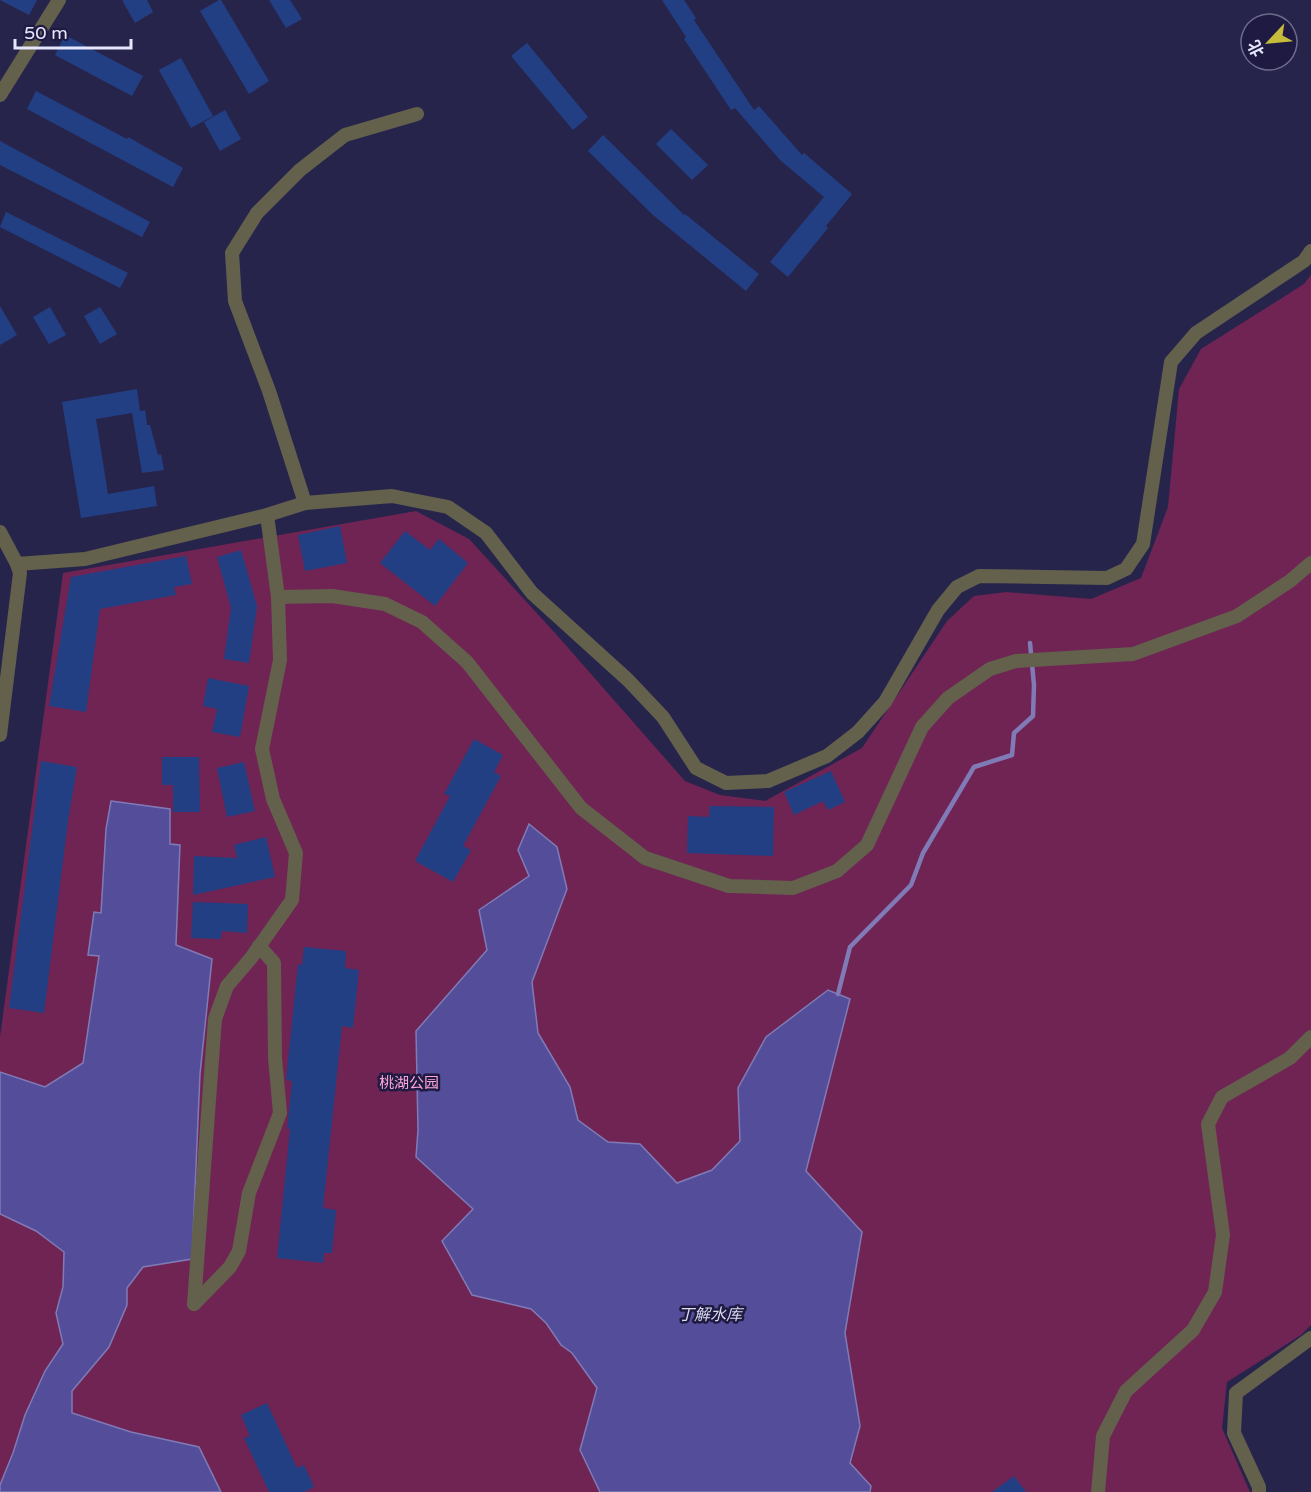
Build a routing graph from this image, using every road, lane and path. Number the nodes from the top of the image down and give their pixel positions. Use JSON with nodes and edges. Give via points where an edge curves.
{"nodes":[{"id":1,"x":59,"y":0,"type":"edge"},
{"id":2,"x":0,"y":94,"type":"edge"},
{"id":3,"x":417,"y":114,"type":"dead end"},
{"id":4,"x":1311,"y":251,"type":"edge"},
{"id":5,"x":305,"y":503,"type":"junction"},
{"id":6,"x":267,"y":515,"type":"junction"},
{"id":7,"x":0,"y":532,"type":"edge"},
{"id":8,"x":1311,"y":563,"type":"edge"},
{"id":9,"x":17,"y":564,"type":"junction"},
{"id":10,"x":278,"y":597,"type":"junction"},
{"id":11,"x":0,"y":735,"type":"edge"},
{"id":12,"x":260,"y":946,"type":"junction"},
{"id":13,"x":1311,"y":1037,"type":"edge"},
{"id":14,"x":1311,"y":1338,"type":"edge"},
{"id":15,"x":1098,"y":1492,"type":"edge"},
{"id":16,"x":1259,"y":1492,"type":"edge"}],
"edges":[{"from":1,"to":2,"type":"street"},
{"from":3,"to":5,"type":"street","via":[[345,135],[300,170],[257,213],[232,253],[235,301]]},
{"from":4,"to":5,"type":"street","via":[[1304,261],[1197,333],[1171,362],[1143,544],[1126,569],[1107,578],[979,576],[957,587],[938,610],[885,702],[858,732],[827,756],[768,782],[726,783],[696,768],[663,717],[628,680],[532,593],[486,533],[447,507],[392,496]]},
{"from":5,"to":6,"type":"street"},
{"from":6,"to":9,"type":"street","via":[[85,559]]},
{"from":6,"to":10,"type":"street"},
{"from":7,"to":9,"type":"street"},
{"from":8,"to":10,"type":"street","via":[[1237,616],[1133,654],[1016,661],[990,669],[948,698],[922,726],[867,845],[837,871],[793,888],[729,886],[645,858],[581,808],[467,662],[422,622],[385,604],[333,596]]},
{"from":9,"to":11,"type":"street","via":[[20,573]]},
{"from":10,"to":12,"type":"street","via":[[280,660],[262,749],[273,799],[296,853],[292,900]]},
{"from":12,"to":12,"type":"street","via":[[274,963],[280,1113],[249,1193],[239,1251],[230,1267],[194,1304],[215,1019],[227,986]]},
{"from":13,"to":15,"type":"street","via":[[1290,1058],[1222,1097],[1208,1124],[1223,1235],[1215,1292],[1193,1330],[1126,1391],[1103,1436]]},
{"from":14,"to":16,"type":"street","via":[[1236,1393],[1234,1433]]}]}
